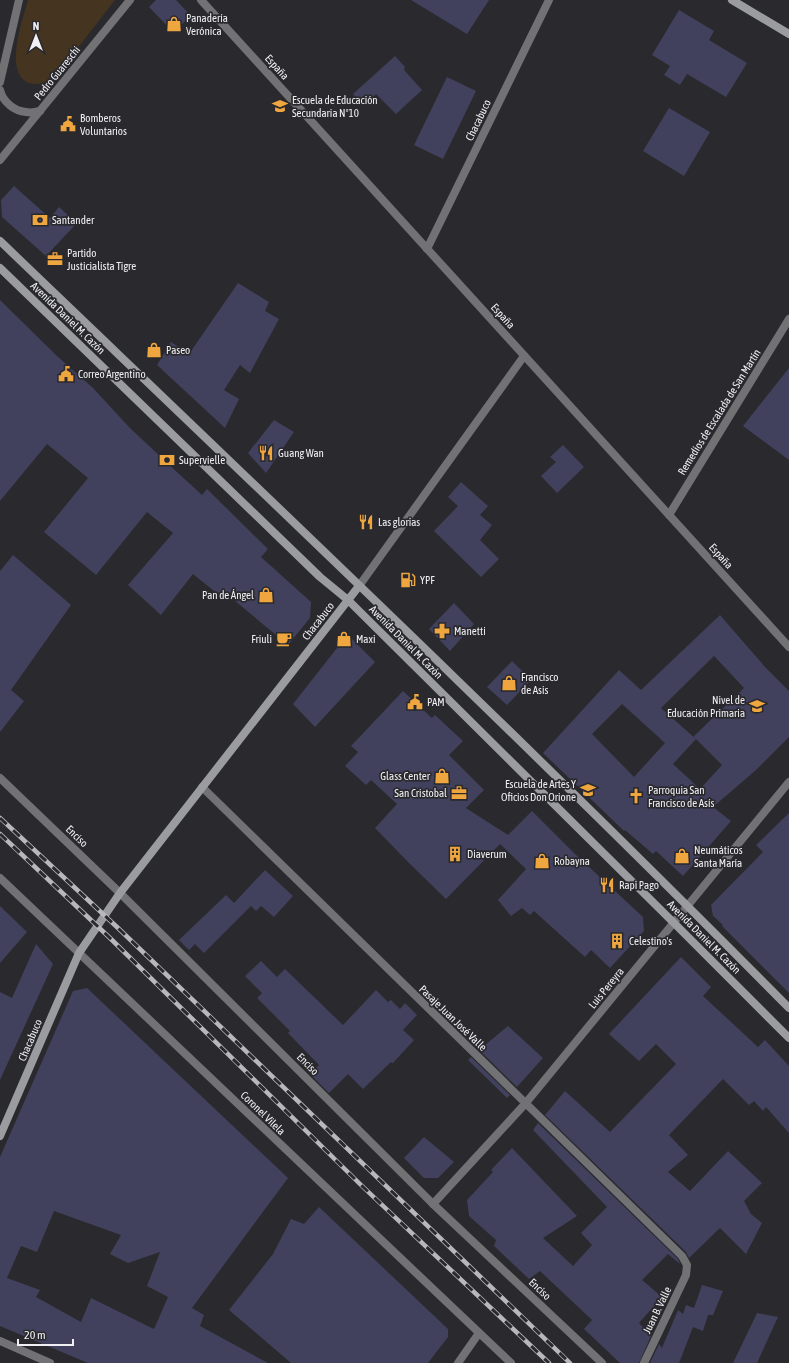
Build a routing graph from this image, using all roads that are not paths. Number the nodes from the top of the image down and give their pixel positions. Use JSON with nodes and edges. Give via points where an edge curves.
{"nodes":[{"id":1,"x":19,"y":0,"type":"edge"},
{"id":2,"x":130,"y":0,"type":"edge"},
{"id":3,"x":202,"y":0,"type":"edge"},
{"id":4,"x":549,"y":0,"type":"edge"},
{"id":5,"x":732,"y":0,"type":"edge"},
{"id":6,"x":789,"y":34,"type":"edge"},
{"id":7,"x":0,"y":82,"type":"edge"},
{"id":8,"x":0,"y":90,"type":"edge"},
{"id":9,"x":40,"y":111,"type":"junction"},
{"id":10,"x":0,"y":160,"type":"edge"},
{"id":11,"x":0,"y":241,"type":"edge"},
{"id":12,"x":427,"y":249,"type":"junction"},
{"id":13,"x":0,"y":268,"type":"edge"},
{"id":14,"x":789,"y":319,"type":"edge"},
{"id":15,"x":524,"y":356,"type":"junction"},
{"id":16,"x":669,"y":515,"type":"junction"},
{"id":17,"x":360,"y":586,"type":"junction"},
{"id":18,"x":348,"y":600,"type":"junction"},
{"id":19,"x":789,"y":647,"type":"edge"},
{"id":20,"x":0,"y":778,"type":"edge"},
{"id":21,"x":789,"y":782,"type":"edge"},
{"id":22,"x":202,"y":787,"type":"junction"},
{"id":23,"x":0,"y":878,"type":"edge"},
{"id":24,"x":120,"y":893,"type":"junction"},
{"id":25,"x":688,"y":906,"type":"junction"},
{"id":26,"x":674,"y":923,"type":"junction"},
{"id":27,"x":79,"y":953,"type":"junction"},
{"id":28,"x":789,"y":1008,"type":"edge"},
{"id":29,"x":789,"y":1038,"type":"edge"},
{"id":30,"x":525,"y":1104,"type":"junction"},
{"id":31,"x":1,"y":1130,"type":"edge"},
{"id":32,"x":433,"y":1204,"type":"junction"},
{"id":33,"x":687,"y":1265,"type":"joint"},
{"id":34,"x":479,"y":1334,"type":"junction"},
{"id":35,"x":0,"y":1342,"type":"edge"},
{"id":36,"x":50,"y":1363,"type":"edge"},
{"id":37,"x":458,"y":1363,"type":"edge"},
{"id":38,"x":511,"y":1363,"type":"edge"},
{"id":39,"x":602,"y":1363,"type":"edge"},
{"id":40,"x":644,"y":1363,"type":"edge"}],
"edges":[{"from":1,"to":7,"type":"street"},
{"from":2,"to":9,"type":"street","name":"Pedro Guareschi"},
{"from":3,"to":12,"type":"street","name":"España"},
{"from":4,"to":12,"type":"street","name":"Chacabuco"},
{"from":5,"to":6,"type":"main road"},
{"from":8,"to":9,"type":"street","via":[[8,104],[17,110],[27,113]]},
{"from":9,"to":10,"type":"street","name":"Pedro Guareschi"},
{"from":11,"to":17,"type":"main road","name":"Avenida Daniel M. Cazón"},
{"from":12,"to":15,"type":"street","name":"España"},
{"from":13,"to":18,"type":"main road","name":"Avenida Daniel M. Cazón"},
{"from":14,"to":16,"type":"street","name":"Remedios de Escalada de San Martín"},
{"from":15,"to":16,"type":"street","name":"España"},
{"from":15,"to":17,"type":"street","name":"Chacabuco"},
{"from":16,"to":19,"type":"street","name":"España"},
{"from":17,"to":18,"type":"main road","name":"Chacabuco"},
{"from":17,"to":25,"type":"main road","name":"Avenida Daniel M. Cazón"},
{"from":18,"to":22,"type":"main road","name":"Chacabuco"},
{"from":18,"to":26,"type":"main road","name":"Avenida Daniel M. Cazón"},
{"from":20,"to":24,"type":"street","name":"Enciso"},
{"from":21,"to":25,"type":"street","name":"Luis Pereyra"},
{"from":22,"to":24,"type":"main road","name":"Chacabuco"},
{"from":22,"to":30,"type":"street","name":"Pasaje Juan José Valle"},
{"from":23,"to":27,"type":"street","name":"Coronel Vilela"},
{"from":24,"to":27,"type":"main road","name":"Chacabuco"},
{"from":24,"to":32,"type":"street","name":"Enciso"},
{"from":25,"to":26,"type":"street","name":"Luis Pereyra"},
{"from":25,"to":28,"type":"main road","name":"Avenida Daniel M. Cazón"},
{"from":26,"to":29,"type":"main road","name":"Avenida Daniel M. Cazón"},
{"from":26,"to":30,"type":"street","name":"Luis Pereyra"},
{"from":27,"to":31,"type":"main road","name":"Chacabuco"},
{"from":27,"to":34,"type":"street","name":"Coronel Vilela"},
{"from":30,"to":32,"type":"street","name":"Luis Pereyra"},
{"from":30,"to":33,"type":"street","name":"Pasaje Juan José Valle","via":[[682,1256]]},
{"from":32,"to":39,"type":"street","name":"Enciso"},
{"from":33,"to":40,"type":"street","name":"Juan B. Valle","via":[[686,1275]]},
{"from":34,"to":37,"type":"street"},
{"from":34,"to":38,"type":"street","name":"Coronel Vilela"},
{"from":35,"to":36,"type":"street"}]}
